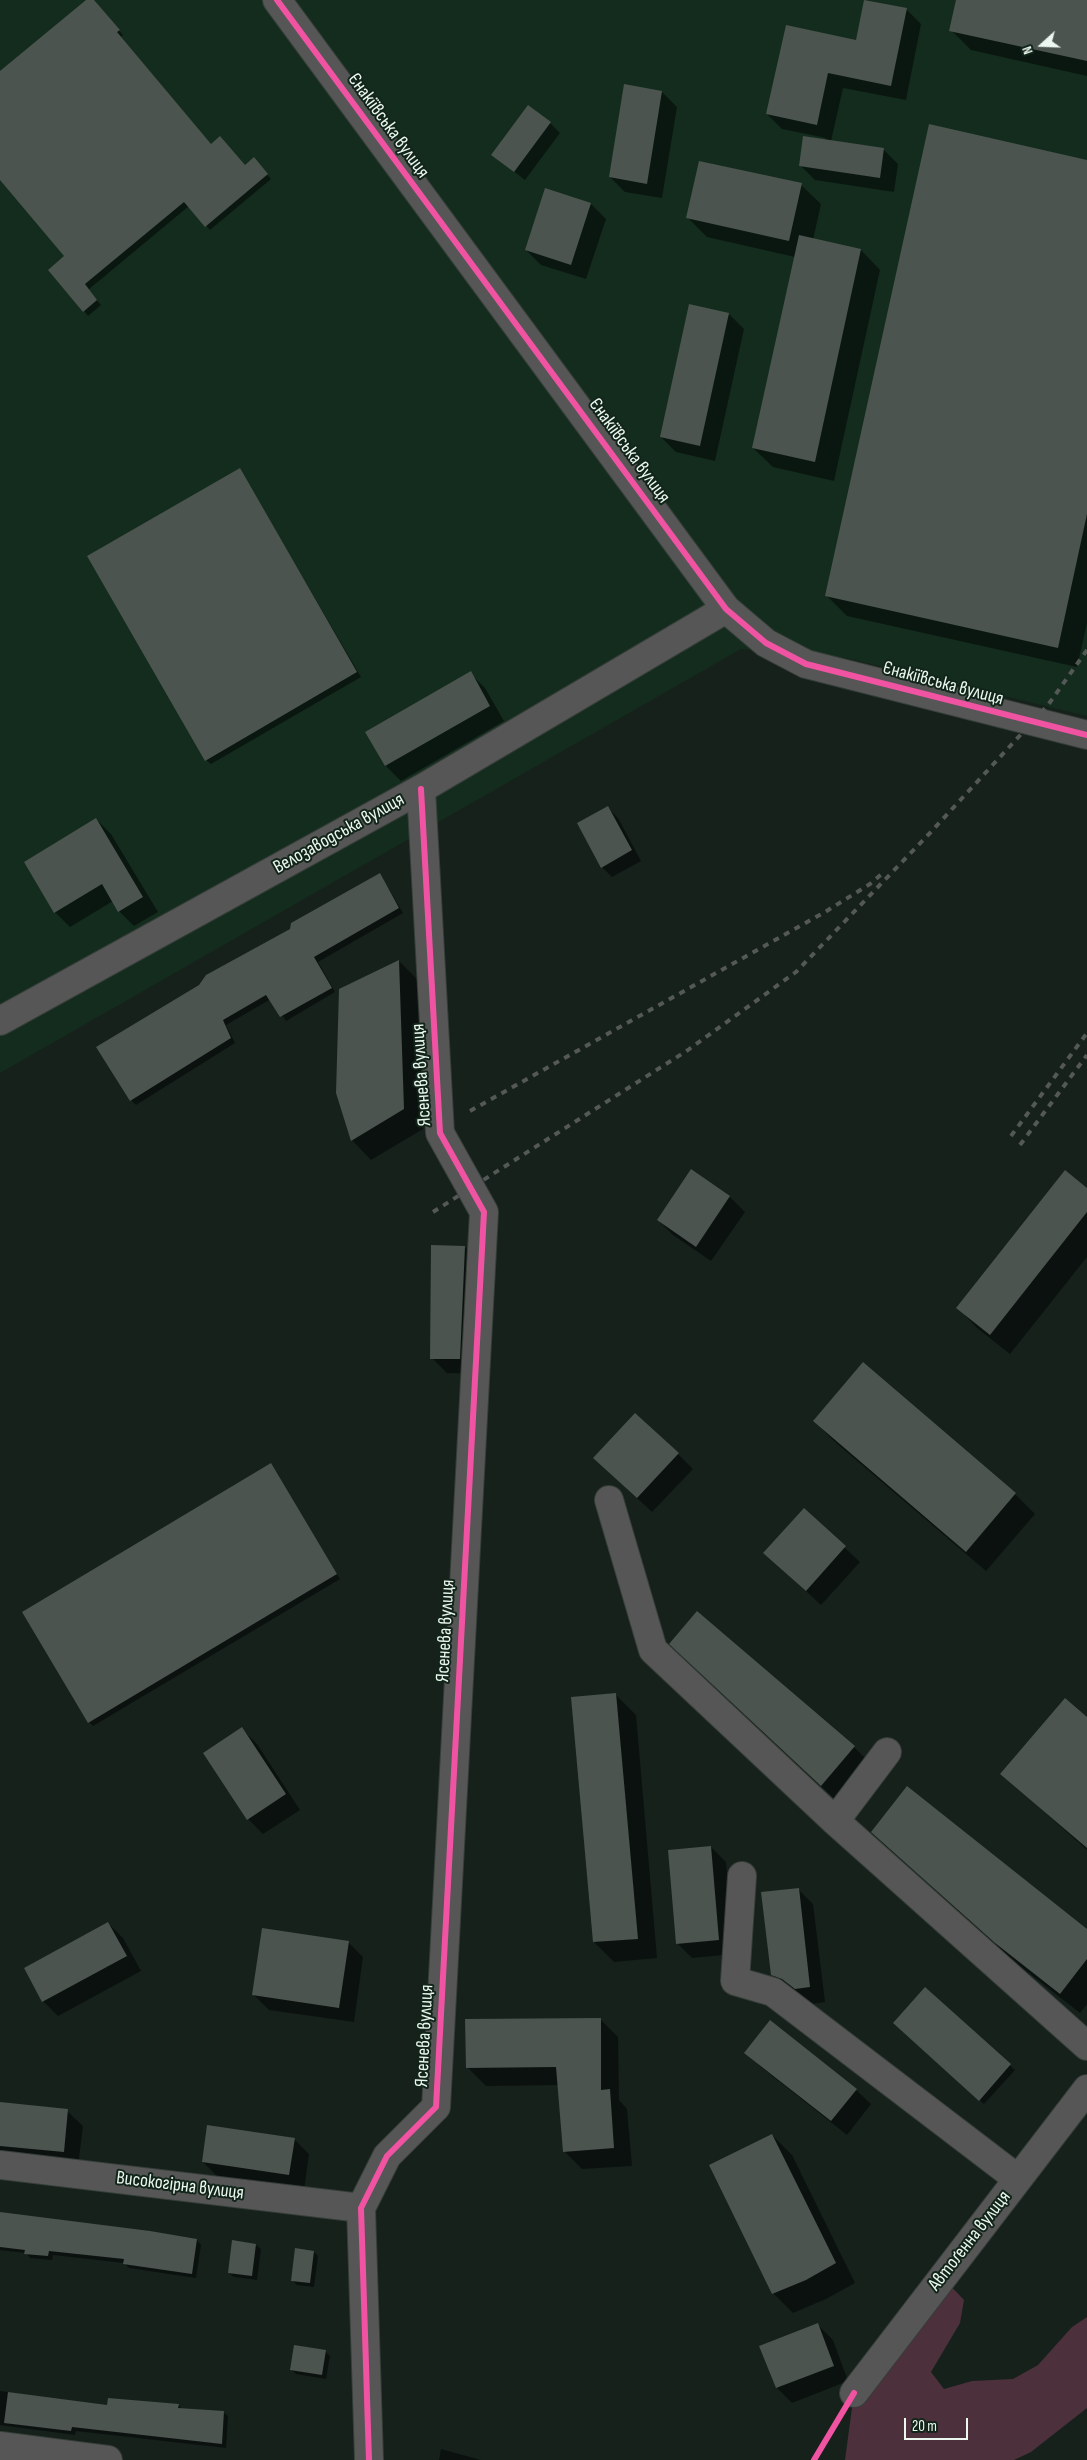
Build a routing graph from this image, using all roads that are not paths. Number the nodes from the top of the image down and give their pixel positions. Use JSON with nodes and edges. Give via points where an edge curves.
{"nodes":[{"id":1,"x":277,"y":0,"type":"edge"},
{"id":2,"x":726,"y":609,"type":"junction"},
{"id":3,"x":1087,"y":736,"type":"edge"},
{"id":4,"x":421,"y":790,"type":"junction"},
{"id":5,"x":0,"y":1021,"type":"edge"},
{"id":6,"x":609,"y":1500,"type":"dead end"},
{"id":7,"x":887,"y":1752,"type":"dead end"},
{"id":8,"x":835,"y":1821,"type":"junction"},
{"id":9,"x":742,"y":1876,"type":"dead end"},
{"id":10,"x":1087,"y":2046,"type":"edge"},
{"id":11,"x":1087,"y":2089,"type":"edge"},
{"id":12,"x":0,"y":2165,"type":"edge"},
{"id":13,"x":1018,"y":2179,"type":"junction"},
{"id":14,"x":361,"y":2208,"type":"junction"},
{"id":15,"x":854,"y":2393,"type":"dead end"},
{"id":16,"x":0,"y":2446,"type":"edge"},
{"id":17,"x":108,"y":2460,"type":"edge"},
{"id":18,"x":369,"y":2460,"type":"edge"}],
"edges":[{"from":1,"to":2,"type":"street","name":"Єнакіївська вулиця"},
{"from":2,"to":3,"type":"street","name":"Єнакіївська вулиця","via":[[766,643],[806,664]]},
{"from":2,"to":4,"type":"street","name":"Велозаводська вулиця"},
{"from":4,"to":5,"type":"street","name":"Велозаводська вулиця"},
{"from":4,"to":14,"type":"street","name":"Ясенева вулиця","via":[[440,1133],[484,1212],[436,2107],[387,2156]]},
{"from":6,"to":8,"type":"street","via":[[652,1650]]},
{"from":7,"to":8,"type":"street"},
{"from":8,"to":10,"type":"street"},
{"from":9,"to":13,"type":"street","via":[[735,1981],[773,1992]]},
{"from":11,"to":13,"type":"street","name":"Автоґенна вулиця"},
{"from":12,"to":14,"type":"street","name":"Високогірна вулиця"},
{"from":13,"to":15,"type":"street","name":"Автоґенна вулиця"},
{"from":14,"to":18,"type":"street","name":"Ясенева вулиця"},
{"from":16,"to":17,"type":"street"}]}
